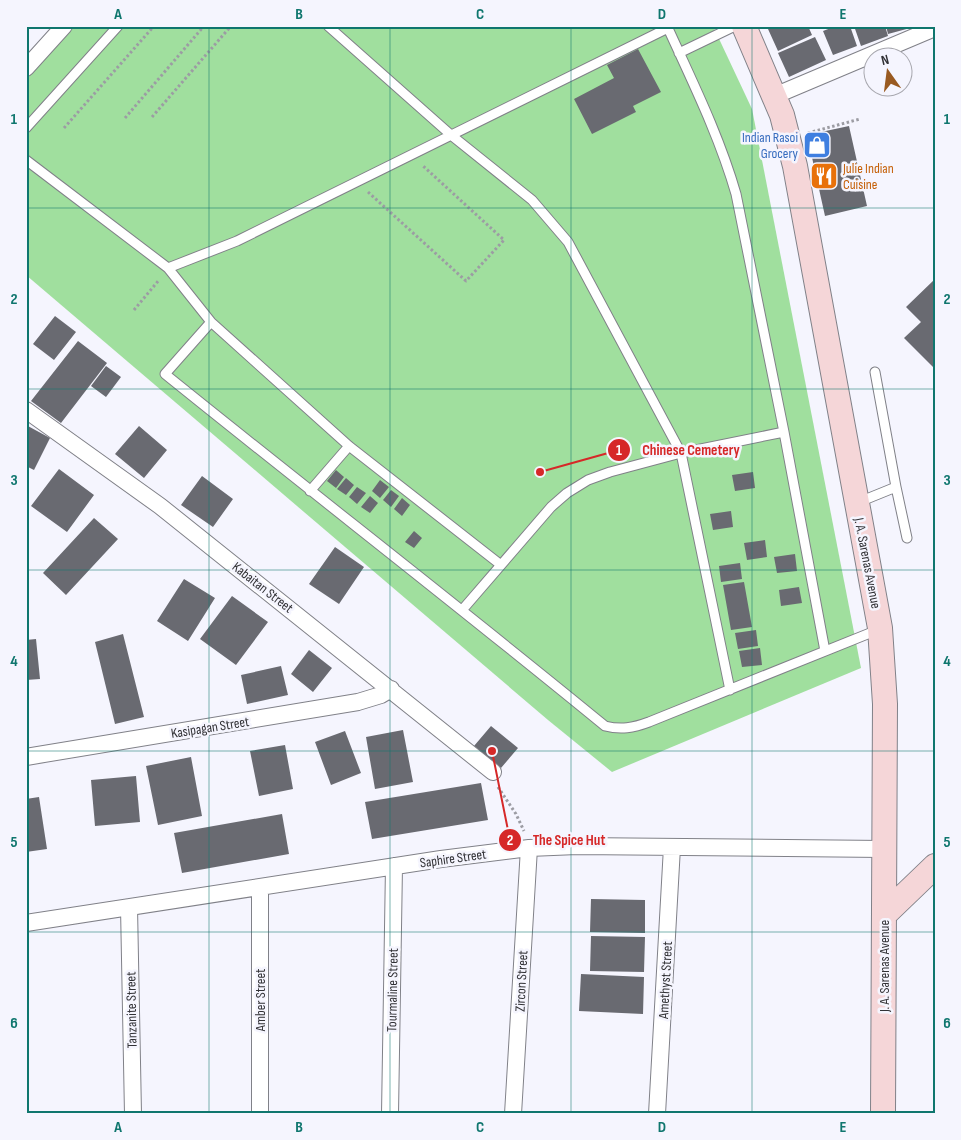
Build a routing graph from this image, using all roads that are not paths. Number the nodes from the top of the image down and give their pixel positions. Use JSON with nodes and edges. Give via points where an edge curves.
{"nodes":[{"id":1,"x":64,"y":26,"type":"edge"},
{"id":2,"x":118,"y":26,"type":"edge"},
{"id":3,"x":328,"y":26,"type":"edge"},
{"id":4,"x":735,"y":26,"type":"edge"},
{"id":5,"x":744,"y":26,"type":"edge"},
{"id":6,"x":667,"y":27,"type":"edge"},
{"id":7,"x":935,"y":28,"type":"edge"},
{"id":8,"x":917,"y":30,"type":"edge"},
{"id":9,"x":679,"y":53,"type":"junction"},
{"id":10,"x":26,"y":68,"type":"edge"},
{"id":11,"x":774,"y":96,"type":"junction"},
{"id":12,"x":26,"y":128,"type":"edge"},
{"id":13,"x":451,"y":135,"type":"junction"},
{"id":14,"x":26,"y":160,"type":"edge"},
{"id":15,"x":168,"y":268,"type":"junction"},
{"id":16,"x":211,"y":322,"type":"junction"},
{"id":17,"x":875,"y":372,"type":"dead end"},
{"id":18,"x":26,"y":410,"type":"edge"},
{"id":19,"x":784,"y":432,"type":"junction"},
{"id":20,"x":348,"y":446,"type":"junction"},
{"id":21,"x":681,"y":454,"type":"junction"},
{"id":22,"x":896,"y":487,"type":"junction"},
{"id":23,"x":310,"y":491,"type":"junction"},
{"id":24,"x":856,"y":503,"type":"junction"},
{"id":25,"x":907,"y":538,"type":"dead end"},
{"id":26,"x":501,"y":565,"type":"junction"},
{"id":27,"x":463,"y":609,"type":"junction"},
{"id":28,"x":880,"y":628,"type":"junction"},
{"id":29,"x":825,"y":651,"type":"junction"},
{"id":30,"x":391,"y":689,"type":"junction"},
{"id":31,"x":730,"y":690,"type":"junction"},
{"id":32,"x":26,"y":757,"type":"edge"},
{"id":33,"x":495,"y":776,"type":"road end"},
{"id":34,"x":672,"y":847,"type":"junction"},
{"id":35,"x":529,"y":848,"type":"junction"},
{"id":36,"x":884,"y":849,"type":"junction"},
{"id":37,"x":394,"y":866,"type":"junction"},
{"id":38,"x":935,"y":866,"type":"edge"},
{"id":39,"x":260,"y":887,"type":"junction"},
{"id":40,"x":129,"y":907,"type":"junction"},
{"id":41,"x":884,"y":915,"type":"junction"},
{"id":42,"x":26,"y":923,"type":"edge"},
{"id":43,"x":133,"y":1114,"type":"edge"},
{"id":44,"x":260,"y":1114,"type":"edge"},
{"id":45,"x":390,"y":1114,"type":"edge"},
{"id":46,"x":513,"y":1114,"type":"edge"},
{"id":47,"x":657,"y":1114,"type":"edge"},
{"id":48,"x":883,"y":1114,"type":"edge"}],
"edges":[{"from":1,"to":10,"type":"street"},
{"from":2,"to":12,"type":"lane"},
{"from":3,"to":13,"type":"lane"},
{"from":4,"to":9,"type":"lane"},
{"from":5,"to":11,"type":"main road","name":"J. A. Sarenas Avenue"},
{"from":6,"to":9,"type":"lane"},
{"from":6,"to":13,"type":"lane"},
{"from":7,"to":8,"type":"street"},
{"from":8,"to":11,"type":"street"},
{"from":9,"to":19,"type":"lane","via":[[726,159],[736,194]]},
{"from":11,"to":24,"type":"main road","name":"J. A. Sarenas Avenue","via":[[788,138]]},
{"from":13,"to":15,"type":"lane","via":[[238,242]]},
{"from":13,"to":21,"type":"lane","via":[[532,200],[568,242]]},
{"from":14,"to":15,"type":"lane"},
{"from":15,"to":16,"type":"lane"},
{"from":16,"to":20,"type":"lane"},
{"from":16,"to":23,"type":"lane","via":[[165,374]]},
{"from":17,"to":22,"type":"lane"},
{"from":18,"to":30,"type":"street","name":"Kabaitan Street","via":[[160,506]]},
{"from":19,"to":21,"type":"lane"},
{"from":19,"to":29,"type":"lane"},
{"from":20,"to":23,"type":"lane"},
{"from":20,"to":26,"type":"lane"},
{"from":21,"to":26,"type":"lane","via":[[610,472],[567,492]]},
{"from":21,"to":31,"type":"lane"},
{"from":22,"to":24,"type":"lane"},
{"from":22,"to":25,"type":"lane"},
{"from":23,"to":27,"type":"lane"},
{"from":24,"to":28,"type":"main road","name":"J. A. Sarenas Avenue"},
{"from":26,"to":27,"type":"lane"},
{"from":27,"to":31,"type":"lane","via":[[605,726],[632,728]]},
{"from":28,"to":29,"type":"lane"},
{"from":28,"to":36,"type":"main road","name":"J. A. Sarenas Avenue","via":[[885,704]]},
{"from":29,"to":31,"type":"lane"},
{"from":30,"to":32,"type":"street","name":"Kasipagan Street","via":[[358,702]]},
{"from":30,"to":33,"type":"street","name":"Kabaitan Street"},
{"from":34,"to":35,"type":"street","name":"Saphire Street"},
{"from":34,"to":36,"type":"street","name":"Saphire Street"},
{"from":34,"to":47,"type":"street","name":"Amethyst Street"},
{"from":35,"to":37,"type":"street","name":"Saphire Street"},
{"from":35,"to":46,"type":"street","name":"Zircon Street"},
{"from":36,"to":41,"type":"main road","name":"J. A. Sarenas Avenue"},
{"from":37,"to":39,"type":"street","name":"Saphire Street"},
{"from":37,"to":45,"type":"street","name":"Tourmaline Street"},
{"from":38,"to":41,"type":"main road"},
{"from":39,"to":40,"type":"street","name":"Saphire Street"},
{"from":39,"to":44,"type":"street","name":"Amber Street"},
{"from":40,"to":42,"type":"street","name":"Saphire Street"},
{"from":40,"to":43,"type":"street","name":"Tanzanite Street"},
{"from":41,"to":48,"type":"main road","name":"J. A. Sarenas Avenue"}]}
